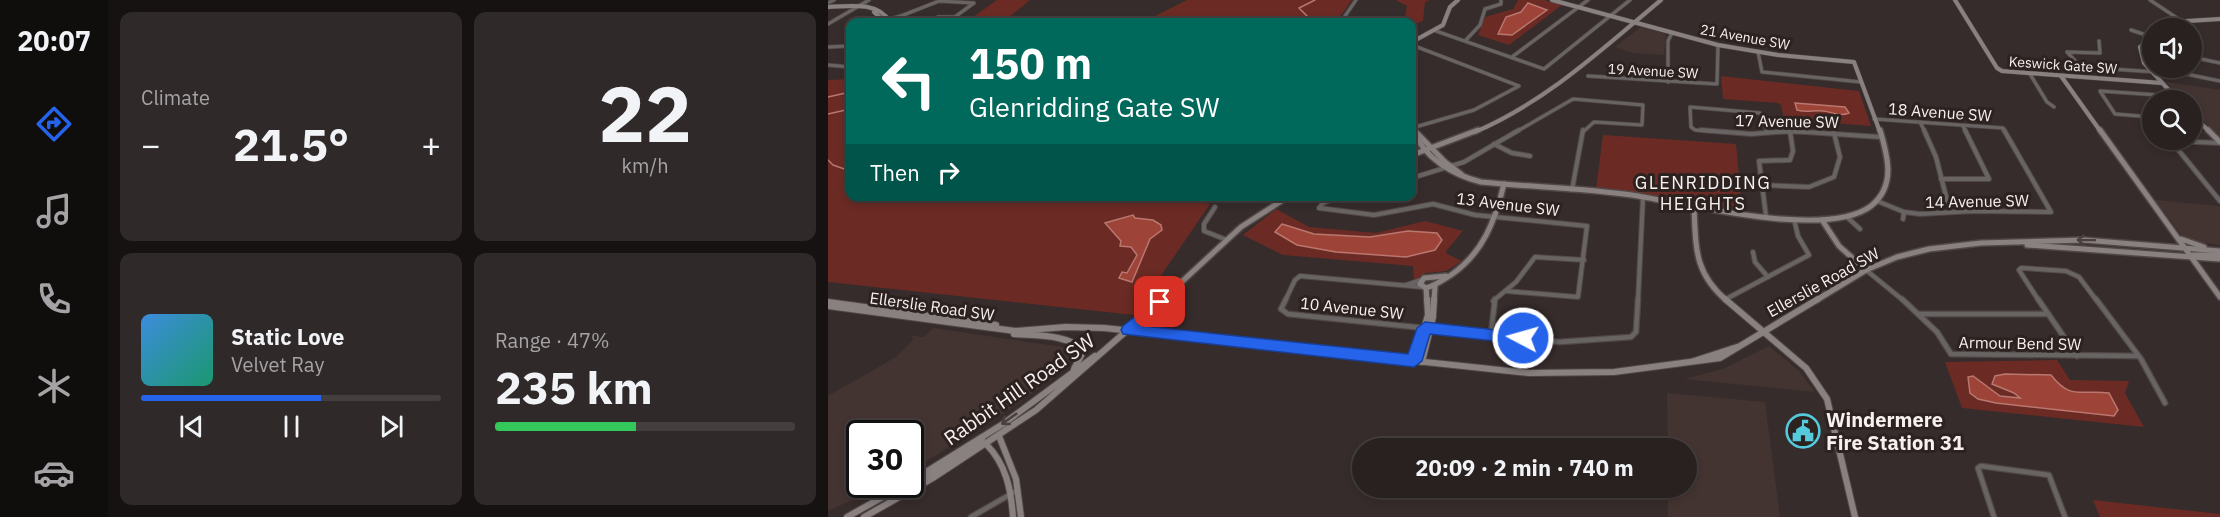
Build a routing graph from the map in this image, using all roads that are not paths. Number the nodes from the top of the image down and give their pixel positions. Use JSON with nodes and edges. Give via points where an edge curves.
{"nodes":[{"id":1,"x":834,"y":0,"type":"edge"},
{"id":2,"x":869,"y":0,"type":"edge"},
{"id":3,"x":1356,"y":0,"type":"edge"},
{"id":4,"x":1458,"y":0,"type":"edge"},
{"id":5,"x":1502,"y":0,"type":"edge"},
{"id":6,"x":1552,"y":0,"type":"edge"},
{"id":7,"x":1588,"y":0,"type":"edge"},
{"id":8,"x":1630,"y":0,"type":"edge"},
{"id":9,"x":1661,"y":0,"type":"edge"},
{"id":10,"x":1955,"y":0,"type":"edge"},
{"id":11,"x":2150,"y":0,"type":"edge"},
{"id":12,"x":958,"y":1,"type":"edge"},
{"id":13,"x":828,"y":7,"type":"edge"},
{"id":14,"x":1578,"y":7,"type":"junction"},
{"id":15,"x":856,"y":8,"type":"junction"},
{"id":16,"x":1610,"y":16,"type":"junction"},
{"id":17,"x":955,"y":17,"type":"joint"},
{"id":18,"x":883,"y":18,"type":"edge"},
{"id":19,"x":894,"y":18,"type":"edge"},
{"id":20,"x":937,"y":18,"type":"edge"},
{"id":21,"x":1344,"y":18,"type":"edge"},
{"id":22,"x":2177,"y":18,"type":"edge"},
{"id":23,"x":2220,"y":19,"type":"edge"},
{"id":24,"x":2202,"y":20,"type":"edge"},
{"id":25,"x":1634,"y":23,"type":"junction"},
{"id":26,"x":828,"y":24,"type":"edge"},
{"id":27,"x":2131,"y":30,"type":"dead end"},
{"id":28,"x":1436,"y":31,"type":"junction"},
{"id":29,"x":1672,"y":33,"type":"junction"},
{"id":30,"x":2142,"y":33,"type":"edge"},
{"id":31,"x":1465,"y":41,"type":"junction"},
{"id":32,"x":2099,"y":41,"type":"dead end"},
{"id":33,"x":1416,"y":42,"type":"edge"},
{"id":34,"x":2142,"y":44,"type":"edge"},
{"id":35,"x":1718,"y":45,"type":"junction"},
{"id":36,"x":846,"y":46,"type":"edge"},
{"id":37,"x":1416,"y":46,"type":"edge"},
{"id":38,"x":828,"y":48,"type":"edge"},
{"id":39,"x":1758,"y":52,"type":"junction"},
{"id":40,"x":1512,"y":57,"type":"junction"},
{"id":41,"x":2142,"y":59,"type":"edge"},
{"id":42,"x":2202,"y":59,"type":"edge"},
{"id":43,"x":2220,"y":63,"type":"edge"},
{"id":44,"x":828,"y":65,"type":"edge"},
{"id":45,"x":846,"y":67,"type":"edge"},
{"id":46,"x":1999,"y":70,"type":"joint"},
{"id":47,"x":2142,"y":71,"type":"edge"},
{"id":48,"x":2030,"y":74,"type":"junction"},
{"id":49,"x":1587,"y":76,"type":"dead end"},
{"id":50,"x":2061,"y":76,"type":"junction"},
{"id":51,"x":2202,"y":77,"type":"edge"},
{"id":52,"x":2157,"y":78,"type":"edge"},
{"id":53,"x":1668,"y":81,"type":"junction"},
{"id":54,"x":2220,"y":81,"type":"edge"},
{"id":55,"x":1861,"y":82,"type":"junction"},
{"id":56,"x":2162,"y":83,"type":"junction"},
{"id":57,"x":2168,"y":90,"type":"edge"},
{"id":58,"x":2142,"y":94,"type":"edge"},
{"id":59,"x":2054,"y":107,"type":"dead end"},
{"id":60,"x":2142,"y":116,"type":"edge"},
{"id":61,"x":1874,"y":119,"type":"junction"},
{"id":62,"x":1920,"y":122,"type":"junction"},
{"id":63,"x":1962,"y":125,"type":"junction"},
{"id":64,"x":1531,"y":126,"type":"junction"},
{"id":65,"x":1416,"y":127,"type":"edge"},
{"id":66,"x":2202,"y":127,"type":"edge"},
{"id":67,"x":1538,"y":129,"type":"dead end"},
{"id":68,"x":1790,"y":131,"type":"junction"},
{"id":69,"x":1767,"y":132,"type":"junction"},
{"id":70,"x":1416,"y":133,"type":"edge"},
{"id":71,"x":1834,"y":133,"type":"junction"},
{"id":72,"x":1880,"y":137,"type":"junction"},
{"id":73,"x":2220,"y":142,"type":"edge"},
{"id":74,"x":1494,"y":144,"type":"junction"},
{"id":75,"x":1430,"y":149,"type":"junction"},
{"id":76,"x":1416,"y":154,"type":"edge"},
{"id":77,"x":1530,"y":156,"type":"dead end"},
{"id":78,"x":1791,"y":158,"type":"joint"},
{"id":79,"x":1760,"y":159,"type":"joint"},
{"id":80,"x":1449,"y":168,"type":"junction"},
{"id":81,"x":1416,"y":177,"type":"edge"},
{"id":82,"x":1941,"y":180,"type":"junction"},
{"id":83,"x":1504,"y":184,"type":"junction"},
{"id":84,"x":1762,"y":184,"type":"junction"},
{"id":85,"x":1572,"y":190,"type":"junction"},
{"id":86,"x":2214,"y":193,"type":"junction"},
{"id":87,"x":2220,"y":194,"type":"edge"},
{"id":88,"x":1642,"y":197,"type":"junction"},
{"id":89,"x":1281,"y":201,"type":"edge"},
{"id":90,"x":1330,"y":201,"type":"edge"},
{"id":91,"x":1877,"y":201,"type":"junction"},
{"id":92,"x":2220,"y":201,"type":"edge"},
{"id":93,"x":1215,"y":207,"type":"dead end"},
{"id":94,"x":1694,"y":208,"type":"junction"},
{"id":95,"x":1904,"y":212,"type":"junction"},
{"id":96,"x":1950,"y":212,"type":"junction"},
{"id":97,"x":2050,"y":213,"type":"joint"},
{"id":98,"x":1766,"y":216,"type":"junction"},
{"id":99,"x":1846,"y":216,"type":"junction"},
{"id":100,"x":1496,"y":217,"type":"junction"},
{"id":101,"x":1794,"y":219,"type":"junction"},
{"id":102,"x":1903,"y":219,"type":"dead end"},
{"id":103,"x":1822,"y":220,"type":"junction"},
{"id":104,"x":1860,"y":229,"type":"dead end"},
{"id":105,"x":2176,"y":234,"type":"junction"},
{"id":106,"x":1227,"y":240,"type":"junction"},
{"id":107,"x":1998,"y":243,"type":"junction"},
{"id":108,"x":2186,"y":248,"type":"junction"},
{"id":109,"x":2098,"y":249,"type":"junction"},
{"id":110,"x":1753,"y":252,"type":"dead end"},
{"id":111,"x":2220,"y":254,"type":"edge"},
{"id":112,"x":2193,"y":257,"type":"junction"},
{"id":113,"x":1584,"y":260,"type":"junction"},
{"id":114,"x":1866,"y":270,"type":"junction"},
{"id":115,"x":1449,"y":276,"type":"junction"},
{"id":116,"x":1432,"y":277,"type":"junction"},
{"id":117,"x":1768,"y":277,"type":"junction"},
{"id":118,"x":1436,"y":284,"type":"junction"},
{"id":119,"x":1423,"y":285,"type":"junction"},
{"id":120,"x":1506,"y":291,"type":"junction"},
{"id":121,"x":2220,"y":297,"type":"edge"},
{"id":122,"x":1726,"y":300,"type":"junction"},
{"id":123,"x":828,"y":304,"type":"edge"},
{"id":124,"x":1919,"y":314,"type":"junction"},
{"id":125,"x":2049,"y":314,"type":"junction"},
{"id":126,"x":977,"y":326,"type":"junction"},
{"id":127,"x":1428,"y":328,"type":"junction"},
{"id":128,"x":1031,"y":330,"type":"junction"},
{"id":129,"x":1128,"y":330,"type":"junction"},
{"id":130,"x":1764,"y":331,"type":"junction"},
{"id":131,"x":1491,"y":335,"type":"junction"},
{"id":132,"x":1116,"y":342,"type":"junction"},
{"id":133,"x":2077,"y":356,"type":"junction"},
{"id":134,"x":2138,"y":356,"type":"junction"},
{"id":135,"x":1414,"y":361,"type":"junction"},
{"id":136,"x":1422,"y":362,"type":"junction"},
{"id":137,"x":1068,"y":377,"type":"junction"},
{"id":138,"x":2165,"y":403,"type":"dead end"},
{"id":139,"x":999,"y":436,"type":"junction"},
{"id":140,"x":985,"y":441,"type":"junction"},
{"id":141,"x":924,"y":474,"type":"edge"},
{"id":142,"x":924,"y":478,"type":"edge"},
{"id":143,"x":1018,"y":489,"type":"junction"},
{"id":144,"x":1011,"y":494,"type":"junction"},
{"id":145,"x":887,"y":498,"type":"edge"},
{"id":146,"x":892,"y":498,"type":"edge"},
{"id":147,"x":848,"y":517,"type":"edge"},
{"id":148,"x":864,"y":517,"type":"edge"},
{"id":149,"x":971,"y":517,"type":"edge"},
{"id":150,"x":1013,"y":517,"type":"edge"},
{"id":151,"x":1020,"y":517,"type":"edge"},
{"id":152,"x":1855,"y":517,"type":"edge"},
{"id":153,"x":1994,"y":517,"type":"edge"},
{"id":154,"x":2065,"y":517,"type":"edge"}],
"edges":[{"from":1,"to":13,"type":"street"},
{"from":2,"to":15,"type":"street"},
{"from":3,"to":21,"type":"street"},
{"from":4,"to":28,"type":"main road"},
{"from":5,"to":31,"type":"street","via":[[1501,4],[1485,9],[1478,30]]},
{"from":6,"to":14,"type":"main road","name":"21 Avenue SW"},
{"from":7,"to":14,"type":"street"},
{"from":8,"to":16,"type":"street"},
{"from":9,"to":25,"type":"main road"},
{"from":10,"to":46,"type":"street"},
{"from":11,"to":22,"type":"street"},
{"from":12,"to":17,"type":"street","via":[[974,3]]},
{"from":12,"to":19,"type":"street","via":[[939,1]]},
{"from":13,"to":15,"type":"main road"},
{"from":14,"to":16,"type":"main road","name":"21 Avenue SW"},
{"from":14,"to":40,"type":"street"},
{"from":15,"to":18,"type":"main road"},
{"from":15,"to":26,"type":"street"},
{"from":16,"to":25,"type":"main road","name":"21 Avenue SW"},
{"from":16,"to":40,"type":"street","via":[[1542,69]]},
{"from":17,"to":20,"type":"street"},
{"from":23,"to":24,"type":"main road"},
{"from":25,"to":29,"type":"main road","name":"21 Avenue SW"},
{"from":25,"to":75,"type":"main road","via":[[1536,101],[1495,124]]},
{"from":27,"to":30,"type":"street"},
{"from":28,"to":31,"type":"street"},
{"from":28,"to":33,"type":"main road"},
{"from":29,"to":35,"type":"street","name":"21 Avenue SW"},
{"from":29,"to":53,"type":"street","via":[[1668,41]]},
{"from":31,"to":40,"type":"street"},
{"from":32,"to":47,"type":"street","via":[[2100,53],[2067,52],[2080,66]]},
{"from":34,"to":41,"type":"main road"},
{"from":35,"to":39,"type":"street","name":"21 Avenue SW"},
{"from":35,"to":53,"type":"street","name":"19 Avenue SW","via":[[1717,84]]},
{"from":36,"to":38,"type":"street"},
{"from":37,"to":65,"type":"street","via":[[1519,86],[1474,110]]},
{"from":39,"to":55,"type":"street","name":"21 Avenue SW","via":[[1854,62]]},
{"from":39,"to":55,"type":"street","via":[[1762,72]]},
{"from":42,"to":43,"type":"street"},
{"from":44,"to":45,"type":"street"},
{"from":46,"to":48,"type":"main road","name":"Keswick Gate SW"},
{"from":48,"to":50,"type":"main road","name":"Keswick Gate SW"},
{"from":48,"to":59,"type":"street"},
{"from":49,"to":53,"type":"street","name":"19 Avenue SW"},
{"from":50,"to":56,"type":"main road","name":"Keswick Gate SW"},
{"from":50,"to":105,"type":"main road"},
{"from":51,"to":54,"type":"street"},
{"from":52,"to":56,"type":"main road"},
{"from":55,"to":61,"type":"street"},
{"from":56,"to":57,"type":"main road"},
{"from":58,"to":60,"type":"street","via":[[2100,92],[2115,114]]},
{"from":61,"to":62,"type":"street","name":"18 Avenue SW"},
{"from":61,"to":72,"type":"street"},
{"from":62,"to":63,"type":"street","name":"18 Avenue SW"},
{"from":62,"to":82,"type":"street","via":[[1936,157]]},
{"from":63,"to":82,"type":"street","via":[[1989,179]]},
{"from":63,"to":97,"type":"street","name":"18 Avenue SW","via":[[2005,129]]},
{"from":64,"to":67,"type":"street"},
{"from":64,"to":74,"type":"street"},
{"from":64,"to":85,"type":"street","via":[[1573,99],[1642,104],[1641,125],[1592,123],[1581,133]]},
{"from":66,"to":73,"type":"main road"},
{"from":68,"to":69,"type":"street","name":"17 Avenue SW"},
{"from":68,"to":71,"type":"street","name":"17 Avenue SW"},
{"from":68,"to":78,"type":"street"},
{"from":69,"to":69,"type":"street","name":"17 Avenue SW","via":[[1760,113],[1692,107],[1692,129]]},
{"from":70,"to":75,"type":"main road"},
{"from":71,"to":72,"type":"street","name":"17 Avenue SW"},
{"from":71,"to":84,"type":"street","via":[[1840,157],[1832,179],[1809,187]]},
{"from":72,"to":91,"type":"street","via":[[1889,177],[1886,190]]},
{"from":73,"to":86,"type":"street","via":[[2171,141]]},
{"from":74,"to":77,"type":"street"},
{"from":74,"to":80,"type":"street"},
{"from":75,"to":76,"type":"main road"},
{"from":75,"to":80,"type":"main road"},
{"from":78,"to":79,"type":"street"},
{"from":79,"to":84,"type":"street"},
{"from":80,"to":81,"type":"street"},
{"from":80,"to":83,"type":"main road","via":[[1461,177]]},
{"from":82,"to":96,"type":"street"},
{"from":83,"to":85,"type":"main road"},
{"from":83,"to":100,"type":"main road"},
{"from":84,"to":98,"type":"street"},
{"from":85,"to":88,"type":"main road"},
{"from":86,"to":87,"type":"street"},
{"from":86,"to":92,"type":"street"},
{"from":88,"to":94,"type":"main road"},
{"from":88,"to":131,"type":"street","name":"10 Avenue SW","via":[[1635,336],[1559,342]]},
{"from":89,"to":106,"type":"main road","name":"Rabbit Hill Road SW"},
{"from":90,"to":100,"type":"street","name":"13 Avenue SW","via":[[1320,206],[1325,210],[1374,215],[1433,204]]},
{"from":91,"to":95,"type":"street","name":"14 Avenue SW"},
{"from":91,"to":99,"type":"street"},
{"from":93,"to":106,"type":"street","via":[[1203,228],[1208,234]]},
{"from":94,"to":98,"type":"main road"},
{"from":94,"to":122,"type":"main road","via":[[1697,264]]},
{"from":95,"to":96,"type":"street","name":"14 Avenue SW"},
{"from":95,"to":102,"type":"street","name":"14 Avenue SW"},
{"from":96,"to":97,"type":"street","name":"14 Avenue SW"},
{"from":98,"to":101,"type":"main road"},
{"from":99,"to":103,"type":"street"},
{"from":99,"to":104,"type":"street"},
{"from":100,"to":113,"type":"street","name":"13 Avenue SW","via":[[1581,224],[1588,228]]},
{"from":100,"to":115,"type":"main road","via":[[1484,245]]},
{"from":101,"to":103,"type":"main road"},
{"from":101,"to":117,"type":"street","via":[[1798,236],[1810,254]]},
{"from":103,"to":114,"type":"main road","via":[[1839,246]]},
{"from":105,"to":108,"type":"main road"},
{"from":105,"to":111,"type":"main road"},
{"from":106,"to":129,"type":"main road","name":"Rabbit Hill Road SW"},
{"from":108,"to":107,"type":"main road","name":"Ellerslie Road SW","one_way":true,"via":[[2084,240]]},
{"from":107,"to":109,"type":"main road","name":"Ellerslie Road SW"},
{"from":107,"to":114,"type":"main road","name":"Ellerslie Road SW","via":[[1929,249]]},
{"from":108,"to":109,"type":"main road","via":[[2181,254]]},
{"from":108,"to":111,"type":"main road"},
{"from":108,"to":112,"type":"main road"},
{"from":109,"to":112,"type":"main road","name":"Ellerslie Road SW"},
{"from":110,"to":117,"type":"street","via":[[1755,262]]},
{"from":111,"to":112,"type":"main road","name":"Ellerslie Road SW"},
{"from":112,"to":121,"type":"main road"},
{"from":113,"to":120,"type":"street","via":[[1537,256]]},
{"from":113,"to":120,"type":"street","via":[[1578,297]]},
{"from":114,"to":124,"type":"street","name":"Armour Bend SW","via":[[1896,291]]},
{"from":114,"to":130,"type":"main road","name":"Ellerslie Road SW"},
{"from":115,"to":116,"type":"main road"},
{"from":115,"to":118,"type":"main road"},
{"from":116,"to":118,"type":"main road"},
{"from":116,"to":119,"type":"main road"},
{"from":117,"to":122,"type":"street"},
{"from":118,"to":119,"type":"main road"},
{"from":118,"to":127,"type":"main road"},
{"from":119,"to":127,"type":"main road"},
{"from":119,"to":127,"type":"street","name":"10 Avenue SW","via":[[1298,276],[1281,311]]},
{"from":120,"to":131,"type":"street","via":[[1493,302]]},
{"from":122,"to":130,"type":"main road"},
{"from":123,"to":126,"type":"main road","name":"Ellerslie Road SW"},
{"from":123,"to":128,"type":"main road","name":"Ellerslie Road SW"},
{"from":124,"to":125,"type":"street"},
{"from":124,"to":133,"type":"street","name":"Armour Bend SW","via":[[1951,354]]},
{"from":125,"to":133,"type":"street"},
{"from":125,"to":134,"type":"street","via":[[2021,268],[2075,274]]},
{"from":126,"to":128,"type":"main road","name":"Ellerslie Road SW"},
{"from":126,"to":137,"type":"main road","via":[[1075,342],[1083,348],[1083,356]]},
{"from":127,"to":131,"type":"street","name":"10 Avenue SW"},
{"from":127,"to":135,"type":"main road"},
{"from":127,"to":136,"type":"main road"},
{"from":128,"to":129,"type":"main road","name":"Ellerslie Road SW"},
{"from":129,"to":132,"type":"main road","name":"Rabbit Hill Road SW"},
{"from":129,"to":135,"type":"main road","name":"Ellerslie Road SW"},
{"from":130,"to":136,"type":"main road","name":"Ellerslie Road SW","via":[[1720,358],[1614,372],[1565,375]]},
{"from":130,"to":152,"type":"street","via":[[1806,368],[1827,399]]},
{"from":132,"to":137,"type":"main road","name":"Rabbit Hill Road SW"},
{"from":132,"to":139,"type":"main road","name":"Rabbit Hill Road SW"},
{"from":133,"to":134,"type":"street","name":"Armour Bend SW"},
{"from":134,"to":138,"type":"street"},
{"from":135,"to":136,"type":"street","name":"Ellerslie Road SW"},
{"from":137,"to":140,"type":"main road","name":"Rabbit Hill Road SW","one_way":true},
{"from":139,"to":140,"type":"main road","name":"Rabbit Hill Road SW"},
{"from":139,"to":143,"type":"street"},
{"from":140,"to":141,"type":"main road","name":"Rabbit Hill Road SW"},
{"from":140,"to":142,"type":"main road","name":"Rabbit Hill Road SW"},
{"from":140,"to":144,"type":"street","via":[[999,458]]},
{"from":143,"to":144,"type":"street"},
{"from":143,"to":151,"type":"street"},
{"from":144,"to":149,"type":"street"},
{"from":144,"to":150,"type":"street"},
{"from":145,"to":147,"type":"main road","name":"Rabbit Hill Road SW"},
{"from":146,"to":148,"type":"main road","name":"Rabbit Hill Road SW"},
{"from":153,"to":154,"type":"street","via":[[1979,466],[2049,475]]}]}
